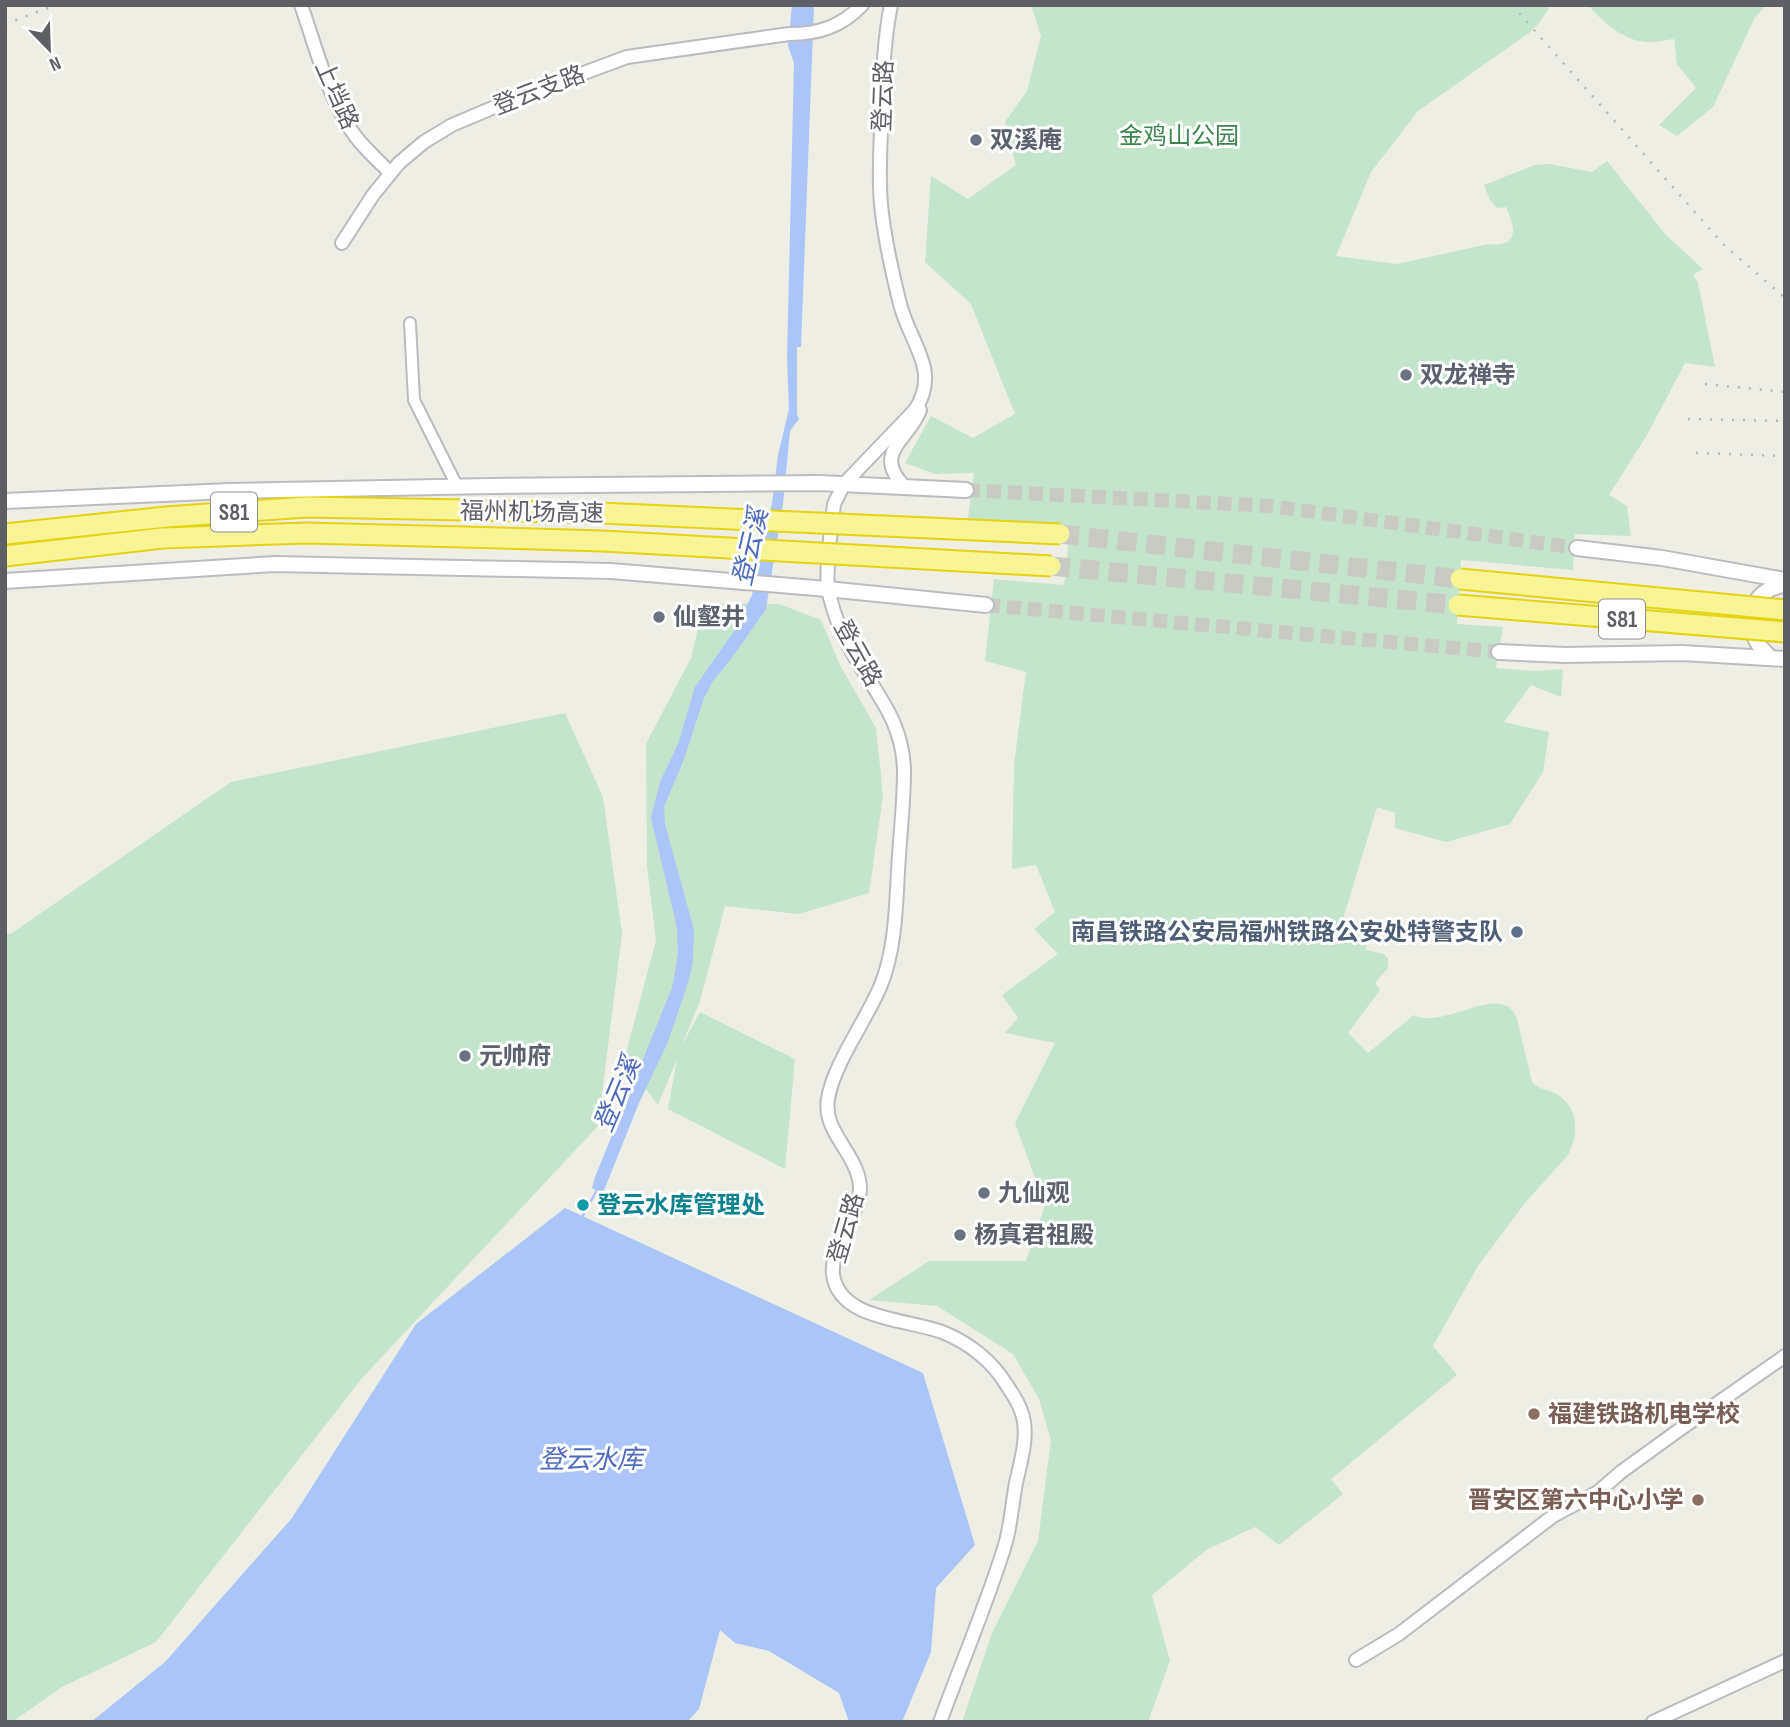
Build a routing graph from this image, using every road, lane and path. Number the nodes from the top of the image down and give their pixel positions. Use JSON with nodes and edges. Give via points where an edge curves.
{"nodes":[{"id":1,"x":301,"y":5,"type":"edge"},
{"id":2,"x":862,"y":5,"type":"edge"},
{"id":3,"x":891,"y":5,"type":"edge"},
{"id":4,"x":390,"y":173,"type":"junction"},
{"id":5,"x":342,"y":243,"type":"dead end"},
{"id":6,"x":411,"y":323,"type":"dead end"},
{"id":7,"x":924,"y":396,"type":"junction"},
{"id":8,"x":920,"y":411,"type":"junction"},
{"id":9,"x":844,"y":484,"type":"junction"},
{"id":10,"x":457,"y":486,"type":"junction"},
{"id":11,"x":904,"y":486,"type":"junction"},
{"id":12,"x":966,"y":490,"type":"tunnel mouth"},
{"id":13,"x":5,"y":501,"type":"edge"},
{"id":14,"x":5,"y":534,"type":"edge"},
{"id":15,"x":1060,"y":534,"type":"tunnel mouth"},
{"id":16,"x":1577,"y":548,"type":"tunnel mouth"},
{"id":17,"x":5,"y":556,"type":"edge"},
{"id":18,"x":1051,"y":566,"type":"tunnel mouth"},
{"id":19,"x":1460,"y":579,"type":"tunnel mouth"},
{"id":20,"x":5,"y":582,"type":"edge"},
{"id":21,"x":1785,"y":582,"type":"edge"},
{"id":22,"x":828,"y":589,"type":"junction"},
{"id":23,"x":986,"y":605,"type":"tunnel mouth"},
{"id":24,"x":1458,"y":605,"type":"tunnel mouth"},
{"id":25,"x":1785,"y":610,"type":"edge"},
{"id":26,"x":1785,"y":632,"type":"edge"},
{"id":27,"x":1499,"y":652,"type":"tunnel mouth"},
{"id":28,"x":1778,"y":659,"type":"edge"},
{"id":29,"x":1785,"y":1356,"type":"edge"},
{"id":30,"x":1356,"y":1660,"type":"dead end"},
{"id":31,"x":1785,"y":1661,"type":"edge"},
{"id":32,"x":940,"y":1722,"type":"edge"},
{"id":33,"x":1653,"y":1722,"type":"edge"}],
"edges":[{"from":1,"to":4,"type":"street","name":"上垱路","via":[[343,116],[357,139]]},
{"from":2,"to":4,"type":"street","name":"登云支路","via":[[843,21],[813,34],[616,60],[452,125],[412,151]]},
{"from":3,"to":7,"type":"street","name":"登云路","via":[[881,203],[900,305],[925,368]]},
{"from":4,"to":5,"type":"street","name":"登云支路"},
{"from":6,"to":10,"type":"street","via":[[414,400]]},
{"from":7,"to":8,"type":"street"},
{"from":7,"to":9,"type":"street","name":"登云路"},
{"from":8,"to":9,"type":"street","via":[[868,466]]},
{"from":8,"to":11,"type":"street","via":[[890,459]]},
{"from":9,"to":10,"type":"main road"},
{"from":9,"to":11,"type":"main road"},
{"from":9,"to":22,"type":"street","name":"登云路","via":[[834,504]]},
{"from":10,"to":13,"type":"main road"},
{"from":11,"to":12,"type":"main road"},
{"from":14,"to":15,"type":"highway","name":"福州机场高速","number":"S81","bridge":true,"via":[[307,506]]},
{"from":16,"to":21,"type":"main road","via":[[1662,558]]},
{"from":17,"to":18,"type":"highway","name":"福州机场高速","number":"S81","bridge":true,"via":[[163,538],[307,533],[603,541]]},
{"from":19,"to":25,"type":"highway","number":"S81","bridge":true},
{"from":20,"to":22,"type":"main road","via":[[275,564],[611,571]]},
{"from":21,"to":28,"type":"main road","via":[[1761,592],[1752,612],[1758,645]]},
{"from":22,"to":23,"type":"main road"},
{"from":22,"to":32,"type":"street","name":"登云路","via":[[849,646],[887,706],[904,768],[890,955],[827,1102],[860,1185],[834,1262],[834,1280],[841,1296],[855,1308],[942,1332],[976,1352],[1002,1377],[1024,1424],[1004,1547]]},
{"from":24,"to":26,"type":"highway","number":"S81","bridge":true},
{"from":27,"to":28,"type":"main road","via":[[1682,653]]},
{"from":29,"to":30,"type":"street","via":[[1598,1492],[1553,1516],[1399,1634]]},
{"from":31,"to":33,"type":"street"}]}
